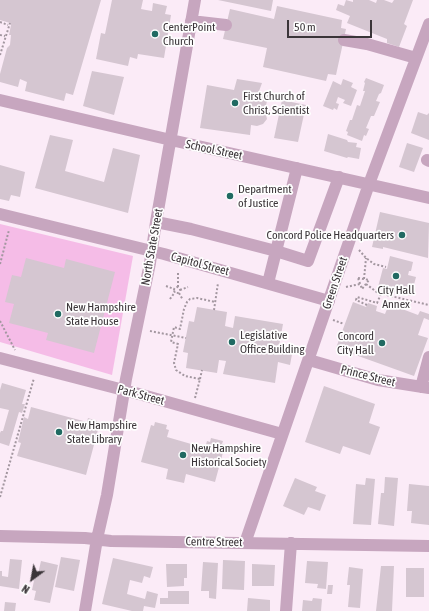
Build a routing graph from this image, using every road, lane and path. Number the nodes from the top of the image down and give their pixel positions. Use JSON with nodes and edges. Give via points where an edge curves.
{"nodes":[{"id":1,"x":192,"y":0,"type":"edge"},
{"id":2,"x":191,"y":21,"type":"junction"},
{"id":3,"x":0,"y":22,"type":"edge"},
{"id":4,"x":226,"y":25,"type":"dead end"},
{"id":5,"x":429,"y":25,"type":"edge"},
{"id":6,"x":0,"y":35,"type":"edge"},
{"id":7,"x":5,"y":36,"type":"junction"},
{"id":8,"x":344,"y":40,"type":"dead end"},
{"id":9,"x":0,"y":55,"type":"edge"},
{"id":10,"x":416,"y":58,"type":"junction"},
{"id":11,"x":0,"y":100,"type":"edge"},
{"id":12,"x":171,"y":140,"type":"junction"},
{"id":13,"x":296,"y":168,"type":"junction"},
{"id":14,"x":339,"y":177,"type":"junction"},
{"id":15,"x":369,"y":184,"type":"junction"},
{"id":16,"x":429,"y":198,"type":"edge"},
{"id":17,"x":0,"y":214,"type":"edge"},
{"id":18,"x":156,"y":222,"type":"junction"},
{"id":19,"x":9,"y":230,"type":"dead end"},
{"id":20,"x":358,"y":250,"type":"dead end"},
{"id":21,"x":276,"y":251,"type":"junction"},
{"id":22,"x":152,"y":252,"type":"junction"},
{"id":23,"x":366,"y":258,"type":"junction"},
{"id":24,"x":0,"y":264,"type":"edge"},
{"id":25,"x":386,"y":267,"type":"dead end"},
{"id":26,"x":178,"y":271,"type":"dead end"},
{"id":27,"x":364,"y":279,"type":"junction"},
{"id":28,"x":218,"y":283,"type":"dead end"},
{"id":29,"x":268,"y":283,"type":"junction"},
{"id":30,"x":360,"y":284,"type":"junction"},
{"id":31,"x":366,"y":284,"type":"junction"},
{"id":32,"x":166,"y":286,"type":"dead end"},
{"id":33,"x":178,"y":287,"type":"junction"},
{"id":34,"x":188,"y":287,"type":"dead end"},
{"id":35,"x":345,"y":287,"type":"dead end"},
{"id":36,"x":174,"y":289,"type":"junction"},
{"id":37,"x":180,"y":290,"type":"junction"},
{"id":38,"x":175,"y":292,"type":"junction"},
{"id":39,"x":179,"y":293,"type":"junction"},
{"id":40,"x":381,"y":294,"type":"junction"},
{"id":41,"x":170,"y":299,"type":"dead end"},
{"id":42,"x":184,"y":300,"type":"dead end"},
{"id":43,"x":329,"y":301,"type":"junction"},
{"id":44,"x":215,"y":302,"type":"junction"},
{"id":45,"x":367,"y":305,"type":"dead end"},
{"id":46,"x":429,"y":305,"type":"edge"},
{"id":47,"x":214,"y":310,"type":"dead end"},
{"id":48,"x":333,"y":320,"type":"dead end"},
{"id":49,"x":0,"y":321,"type":"edge"},
{"id":50,"x":344,"y":324,"type":"dead end"},
{"id":51,"x":150,"y":331,"type":"dead end"},
{"id":52,"x":172,"y":335,"type":"junction"},
{"id":53,"x":186,"y":338,"type":"dead end"},
{"id":54,"x":15,"y":350,"type":"dead end"},
{"id":55,"x":429,"y":357,"type":"edge"},
{"id":56,"x":0,"y":358,"type":"edge"},
{"id":57,"x":309,"y":360,"type":"junction"},
{"id":58,"x":202,"y":370,"type":"dead end"},
{"id":59,"x":34,"y":376,"type":"dead end"},
{"id":60,"x":200,"y":379,"type":"junction"},
{"id":61,"x":425,"y":388,"type":"edge"},
{"id":62,"x":124,"y":391,"type":"junction"},
{"id":63,"x":196,"y":398,"type":"dead end"},
{"id":64,"x":282,"y":434,"type":"junction"},
{"id":65,"x":0,"y":497,"type":"edge"},
{"id":66,"x":0,"y":536,"type":"edge"},
{"id":67,"x":97,"y":539,"type":"junction"},
{"id":68,"x":245,"y":542,"type":"junction"},
{"id":69,"x":291,"y":543,"type":"junction"},
{"id":70,"x":429,"y":546,"type":"edge"},
{"id":71,"x":85,"y":611,"type":"edge"},
{"id":72,"x":286,"y":611,"type":"edge"}],
"edges":[{"from":1,"to":2,"type":"street","name":"North State Street"},
{"from":2,"to":4,"type":"street"},
{"from":2,"to":12,"type":"street","name":"North State Street"},
{"from":3,"to":7,"type":"path","via":[[9,24]]},
{"from":5,"to":10,"type":"street","name":"Green Street"},
{"from":6,"to":7,"type":"path"},
{"from":7,"to":9,"type":"path"},
{"from":8,"to":10,"type":"street"},
{"from":10,"to":15,"type":"street","name":"Green Street"},
{"from":11,"to":12,"type":"street","name":"School Street"},
{"from":12,"to":13,"type":"street","name":"School Street"},
{"from":12,"to":18,"type":"street","name":"North State Street"},
{"from":13,"to":14,"type":"street","name":"School Street"},
{"from":13,"to":21,"type":"street"},
{"from":14,"to":15,"type":"street","name":"School Street"},
{"from":14,"to":21,"type":"street","via":[[308,260]]},
{"from":15,"to":16,"type":"street","name":"School Street"},
{"from":15,"to":43,"type":"street","name":"Green Street"},
{"from":17,"to":22,"type":"street","name":"Capitol Street"},
{"from":18,"to":21,"type":"street"},
{"from":18,"to":22,"type":"street","name":"North State Street"},
{"from":19,"to":24,"type":"path"},
{"from":20,"to":23,"type":"path"},
{"from":21,"to":29,"type":"street"},
{"from":22,"to":29,"type":"street","name":"Capitol Street"},
{"from":22,"to":62,"type":"street","name":"North State Street"},
{"from":23,"to":25,"type":"path","via":[[374,264]]},
{"from":23,"to":27,"type":"path"},
{"from":26,"to":33,"type":"path"},
{"from":27,"to":30,"type":"path","via":[[358,278]]},
{"from":27,"to":31,"type":"path","via":[[370,280]]},
{"from":28,"to":44,"type":"path"},
{"from":29,"to":43,"type":"street","name":"Capitol Street"},
{"from":30,"to":31,"type":"path","via":[[362,288]]},
{"from":30,"to":35,"type":"path"},
{"from":31,"to":40,"type":"path"},
{"from":32,"to":36,"type":"path"},
{"from":33,"to":36,"type":"path"},
{"from":33,"to":37,"type":"path"},
{"from":34,"to":37,"type":"path"},
{"from":36,"to":38,"type":"path"},
{"from":37,"to":39,"type":"path"},
{"from":38,"to":39,"type":"path"},
{"from":38,"to":41,"type":"path"},
{"from":39,"to":42,"type":"path"},
{"from":40,"to":45,"type":"path","via":[[377,303],[357,297],[356,300]]},
{"from":40,"to":46,"type":"path"},
{"from":43,"to":57,"type":"street","name":"Green Street"},
{"from":44,"to":47,"type":"path"},
{"from":44,"to":52,"type":"path","via":[[198,298],[187,302],[180,329],[174,327]]},
{"from":48,"to":50,"type":"path"},
{"from":49,"to":54,"type":"path"},
{"from":51,"to":52,"type":"path"},
{"from":52,"to":53,"type":"path"},
{"from":52,"to":60,"type":"path","via":[[171,342],[178,344],[174,363],[176,370],[185,376]]},
{"from":55,"to":61,"type":"street"},
{"from":56,"to":62,"type":"street","name":"Park Street"},
{"from":57,"to":61,"type":"street","name":"Prince Street","via":[[378,380]]},
{"from":57,"to":64,"type":"street","name":"Green Street"},
{"from":58,"to":60,"type":"path"},
{"from":59,"to":65,"type":"path"},
{"from":60,"to":63,"type":"path"},
{"from":62,"to":64,"type":"street","name":"Park Street"},
{"from":62,"to":67,"type":"street","name":"North State Street"},
{"from":64,"to":68,"type":"street","name":"Green Street"},
{"from":66,"to":67,"type":"street","name":"Centre Street"},
{"from":67,"to":68,"type":"street","name":"Centre Street","via":[[110,542]]},
{"from":67,"to":71,"type":"street","name":"North State Street"},
{"from":68,"to":69,"type":"street","name":"Centre Street"},
{"from":69,"to":70,"type":"street","name":"Centre Street"},
{"from":69,"to":72,"type":"street"}]}
